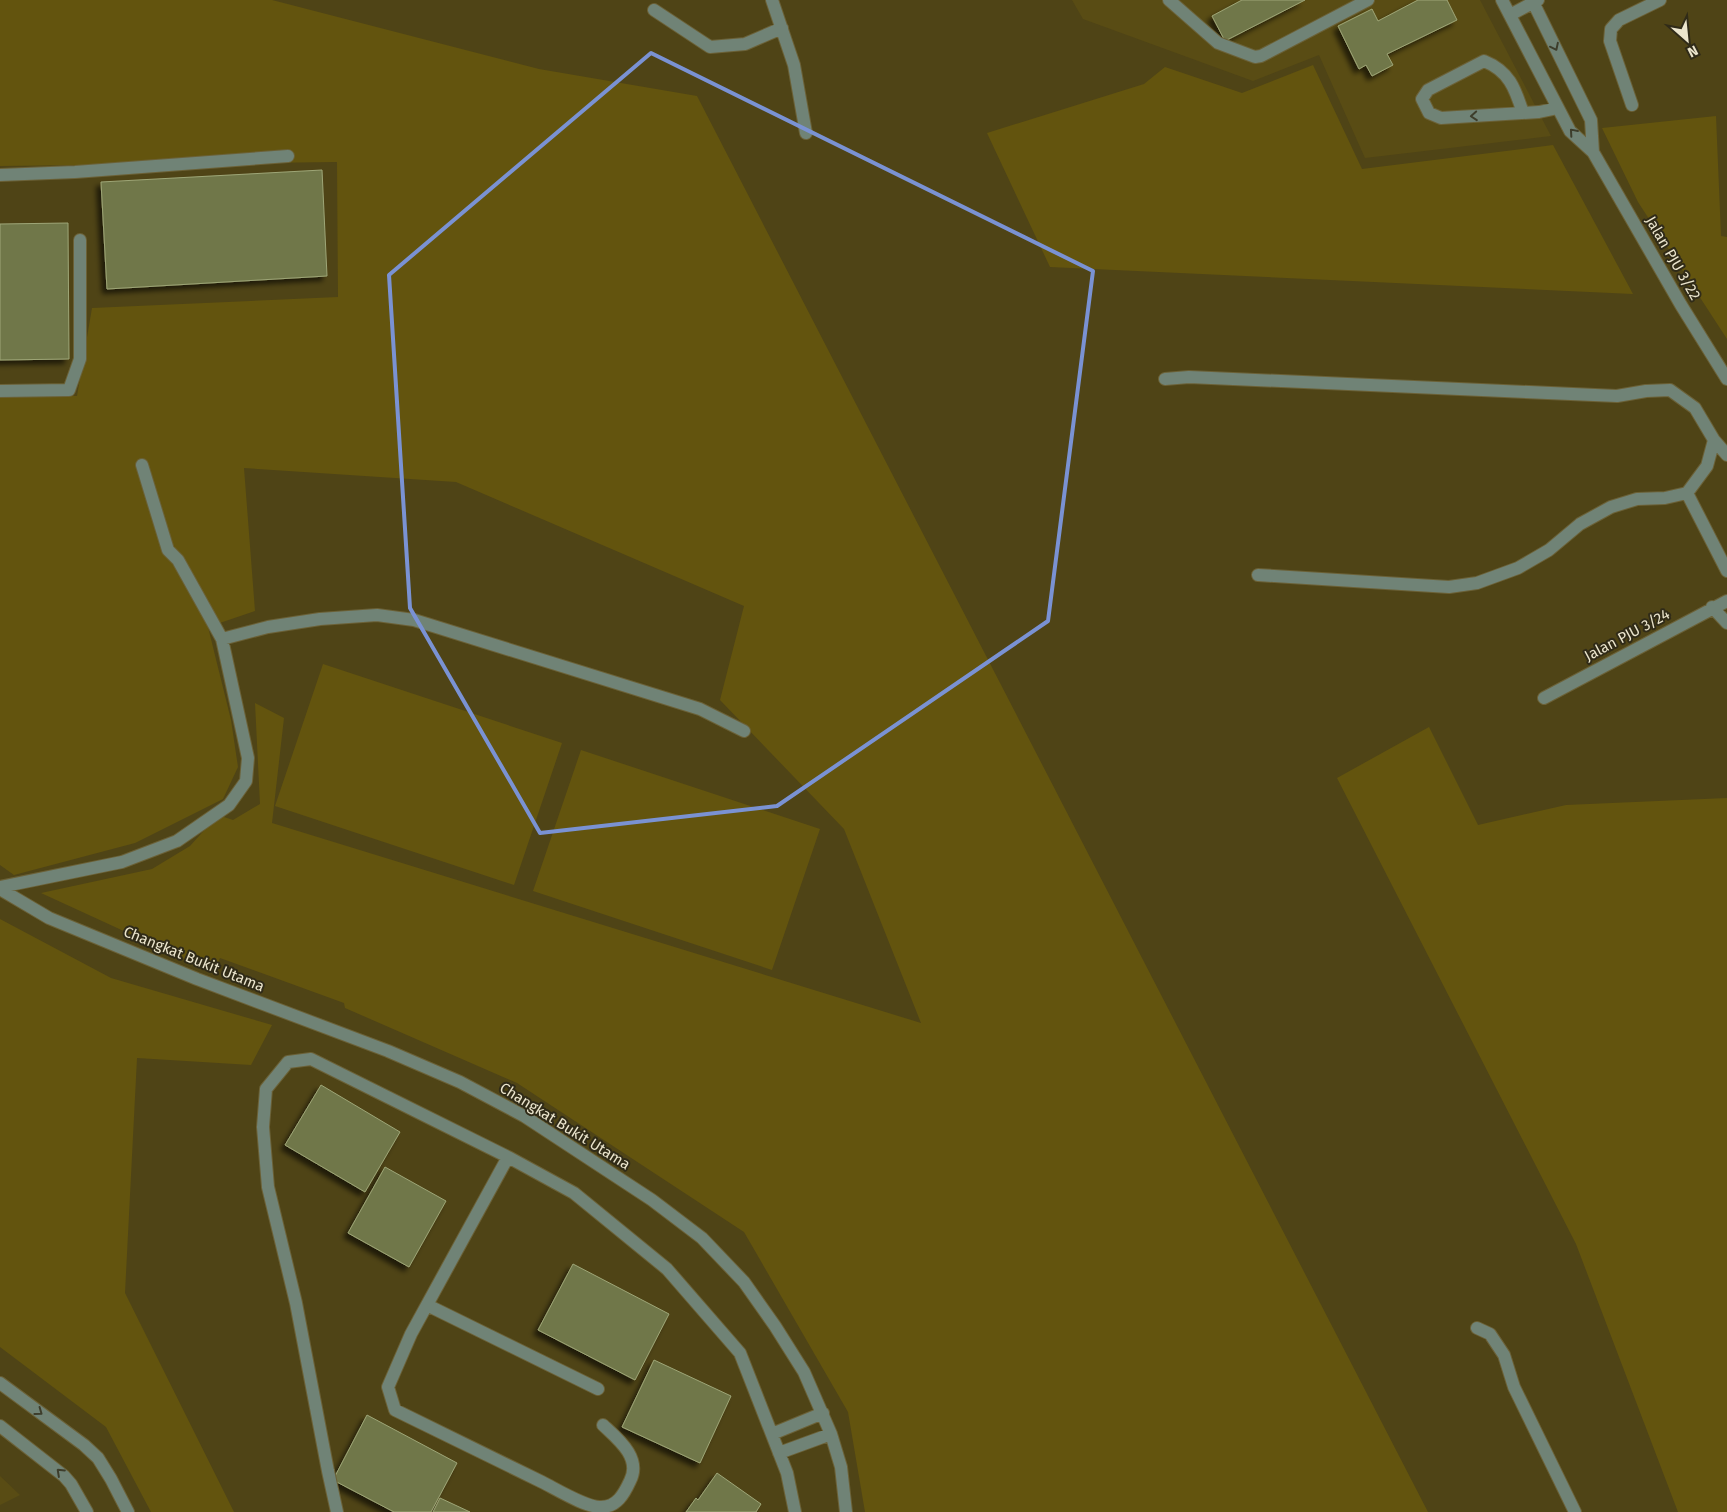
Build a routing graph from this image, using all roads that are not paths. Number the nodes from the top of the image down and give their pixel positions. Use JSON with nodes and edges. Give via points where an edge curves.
{"nodes":[{"id":1,"x":772,"y":0,"type":"edge"},
{"id":2,"x":1169,"y":0,"type":"edge"},
{"id":3,"x":1368,"y":0,"type":"edge"},
{"id":4,"x":1502,"y":0,"type":"edge"},
{"id":5,"x":1660,"y":0,"type":"edge"},
{"id":6,"x":1534,"y":1,"type":"edge"},
{"id":7,"x":654,"y":10,"type":"dead end"},
{"id":8,"x":1510,"y":15,"type":"junction"},
{"id":9,"x":782,"y":28,"type":"junction"},
{"id":10,"x":1632,"y":105,"type":"dead end"},
{"id":11,"x":1558,"y":108,"type":"junction"},
{"id":12,"x":1523,"y":113,"type":"junction"},
{"id":13,"x":806,"y":133,"type":"dead end"},
{"id":14,"x":1593,"y":152,"type":"junction"},
{"id":15,"x":288,"y":156,"type":"dead end"},
{"id":16,"x":0,"y":175,"type":"edge"},
{"id":17,"x":80,"y":240,"type":"dead end"},
{"id":18,"x":1166,"y":379,"type":"dead end"},
{"id":19,"x":1727,"y":379,"type":"edge"},
{"id":20,"x":0,"y":391,"type":"edge"},
{"id":21,"x":1714,"y":440,"type":"junction"},
{"id":22,"x":1727,"y":454,"type":"edge"},
{"id":23,"x":142,"y":465,"type":"dead end"},
{"id":24,"x":1687,"y":492,"type":"junction"},
{"id":25,"x":1727,"y":571,"type":"edge"},
{"id":26,"x":1258,"y":576,"type":"dead end"},
{"id":27,"x":1727,"y":600,"type":"edge"},
{"id":28,"x":1712,"y":608,"type":"junction"},
{"id":29,"x":1727,"y":623,"type":"edge"},
{"id":30,"x":222,"y":639,"type":"junction"},
{"id":31,"x":1544,"y":698,"type":"dead end"},
{"id":32,"x":744,"y":731,"type":"dead end"},
{"id":33,"x":0,"y":888,"type":"edge"},
{"id":34,"x":508,"y":1157,"type":"junction"},
{"id":35,"x":427,"y":1305,"type":"junction"},
{"id":36,"x":1477,"y":1328,"type":"dead end"},
{"id":37,"x":0,"y":1383,"type":"edge"},
{"id":38,"x":598,"y":1389,"type":"dead end"},
{"id":39,"x":824,"y":1413,"type":"junction"},
{"id":40,"x":603,"y":1425,"type":"dead end"},
{"id":41,"x":0,"y":1426,"type":"edge"},
{"id":42,"x":772,"y":1434,"type":"junction"},
{"id":43,"x":831,"y":1434,"type":"junction"},
{"id":44,"x":779,"y":1453,"type":"junction"},
{"id":45,"x":87,"y":1512,"type":"edge"},
{"id":46,"x":128,"y":1512,"type":"edge"},
{"id":47,"x":338,"y":1512,"type":"edge"},
{"id":48,"x":795,"y":1512,"type":"edge"},
{"id":49,"x":846,"y":1512,"type":"edge"},
{"id":50,"x":1575,"y":1512,"type":"edge"}],
"edges":[{"from":1,"to":9,"type":"street"},
{"from":2,"to":3,"type":"street","via":[[1218,43],[1255,57]]},
{"from":4,"to":8,"type":"street","name":"Jalan PJU 3/22"},
{"from":5,"to":10,"type":"street","via":[[1620,20],[1611,29],[1610,41]]},
{"from":6,"to":8,"type":"street"},
{"from":6,"to":14,"type":"street","name":"Jalan PJU 3/22","one_way":true,"via":[[1591,120]]},
{"from":7,"to":9,"type":"street","via":[[710,47],[745,44]]},
{"from":8,"to":11,"type":"street","name":"Jalan PJU 3/22"},
{"from":9,"to":13,"type":"street","via":[[794,65]]},
{"from":11,"to":12,"type":"street"},
{"from":14,"to":11,"type":"street","name":"Jalan PJU 3/22","one_way":true,"via":[[1570,131]]},
{"from":12,"to":12,"type":"street","one_way":true,"via":[[1441,118],[1429,113],[1422,99],[1428,90],[1484,61],[1497,66],[1508,79]]},
{"from":14,"to":19,"type":"street","name":"Jalan PJU 3/22"},
{"from":15,"to":16,"type":"street"},
{"from":17,"to":20,"type":"street","via":[[80,359],[69,390]]},
{"from":18,"to":21,"type":"street","via":[[1198,377],[1617,396],[1670,390],[1696,408]]},
{"from":21,"to":22,"type":"street"},
{"from":21,"to":24,"type":"street","via":[[1707,466]]},
{"from":23,"to":30,"type":"street","via":[[168,550],[178,560]]},
{"from":24,"to":25,"type":"street"},
{"from":24,"to":26,"type":"street","via":[[1611,507],[1580,524],[1549,550],[1518,568],[1477,583],[1449,587]]},
{"from":27,"to":28,"type":"street","name":"Jalan PJU 3/24"},
{"from":28,"to":29,"type":"street"},
{"from":28,"to":31,"type":"street","name":"Jalan PJU 3/24"},
{"from":30,"to":32,"type":"street","via":[[268,627],[320,619],[377,614],[414,620],[700,709]]},
{"from":30,"to":33,"type":"street","via":[[248,758],[246,781],[229,805],[177,841],[122,862]]},
{"from":33,"to":39,"type":"street","name":"Changkat Bukit Utama","via":[[49,918],[197,979],[388,1051],[460,1082],[524,1116],[652,1200],[702,1238],[744,1282],[775,1326],[804,1372]]},
{"from":34,"to":35,"type":"street"},
{"from":34,"to":42,"type":"street","via":[[574,1193],[667,1268],[740,1353]]},
{"from":34,"to":47,"type":"street","via":[[311,1059],[288,1062],[266,1090],[263,1127],[268,1188],[296,1303]]},
{"from":35,"to":38,"type":"street"},
{"from":35,"to":40,"type":"street","via":[[388,1387],[395,1410],[599,1508],[619,1501],[633,1475],[633,1461],[626,1448]]},
{"from":36,"to":50,"type":"street","via":[[1490,1334],[1504,1355],[1514,1386]]},
{"from":37,"to":46,"type":"street","one_way":true,"via":[[98,1458]]},
{"from":39,"to":42,"type":"street"},
{"from":39,"to":43,"type":"street","name":"Changkat Bukit Utama"},
{"from":45,"to":41,"type":"street","one_way":true,"via":[[64,1476]]},
{"from":42,"to":44,"type":"street"},
{"from":43,"to":44,"type":"street"},
{"from":43,"to":49,"type":"street","name":"Changkat Bukit Utama","via":[[841,1467]]},
{"from":44,"to":48,"type":"street"}]}
